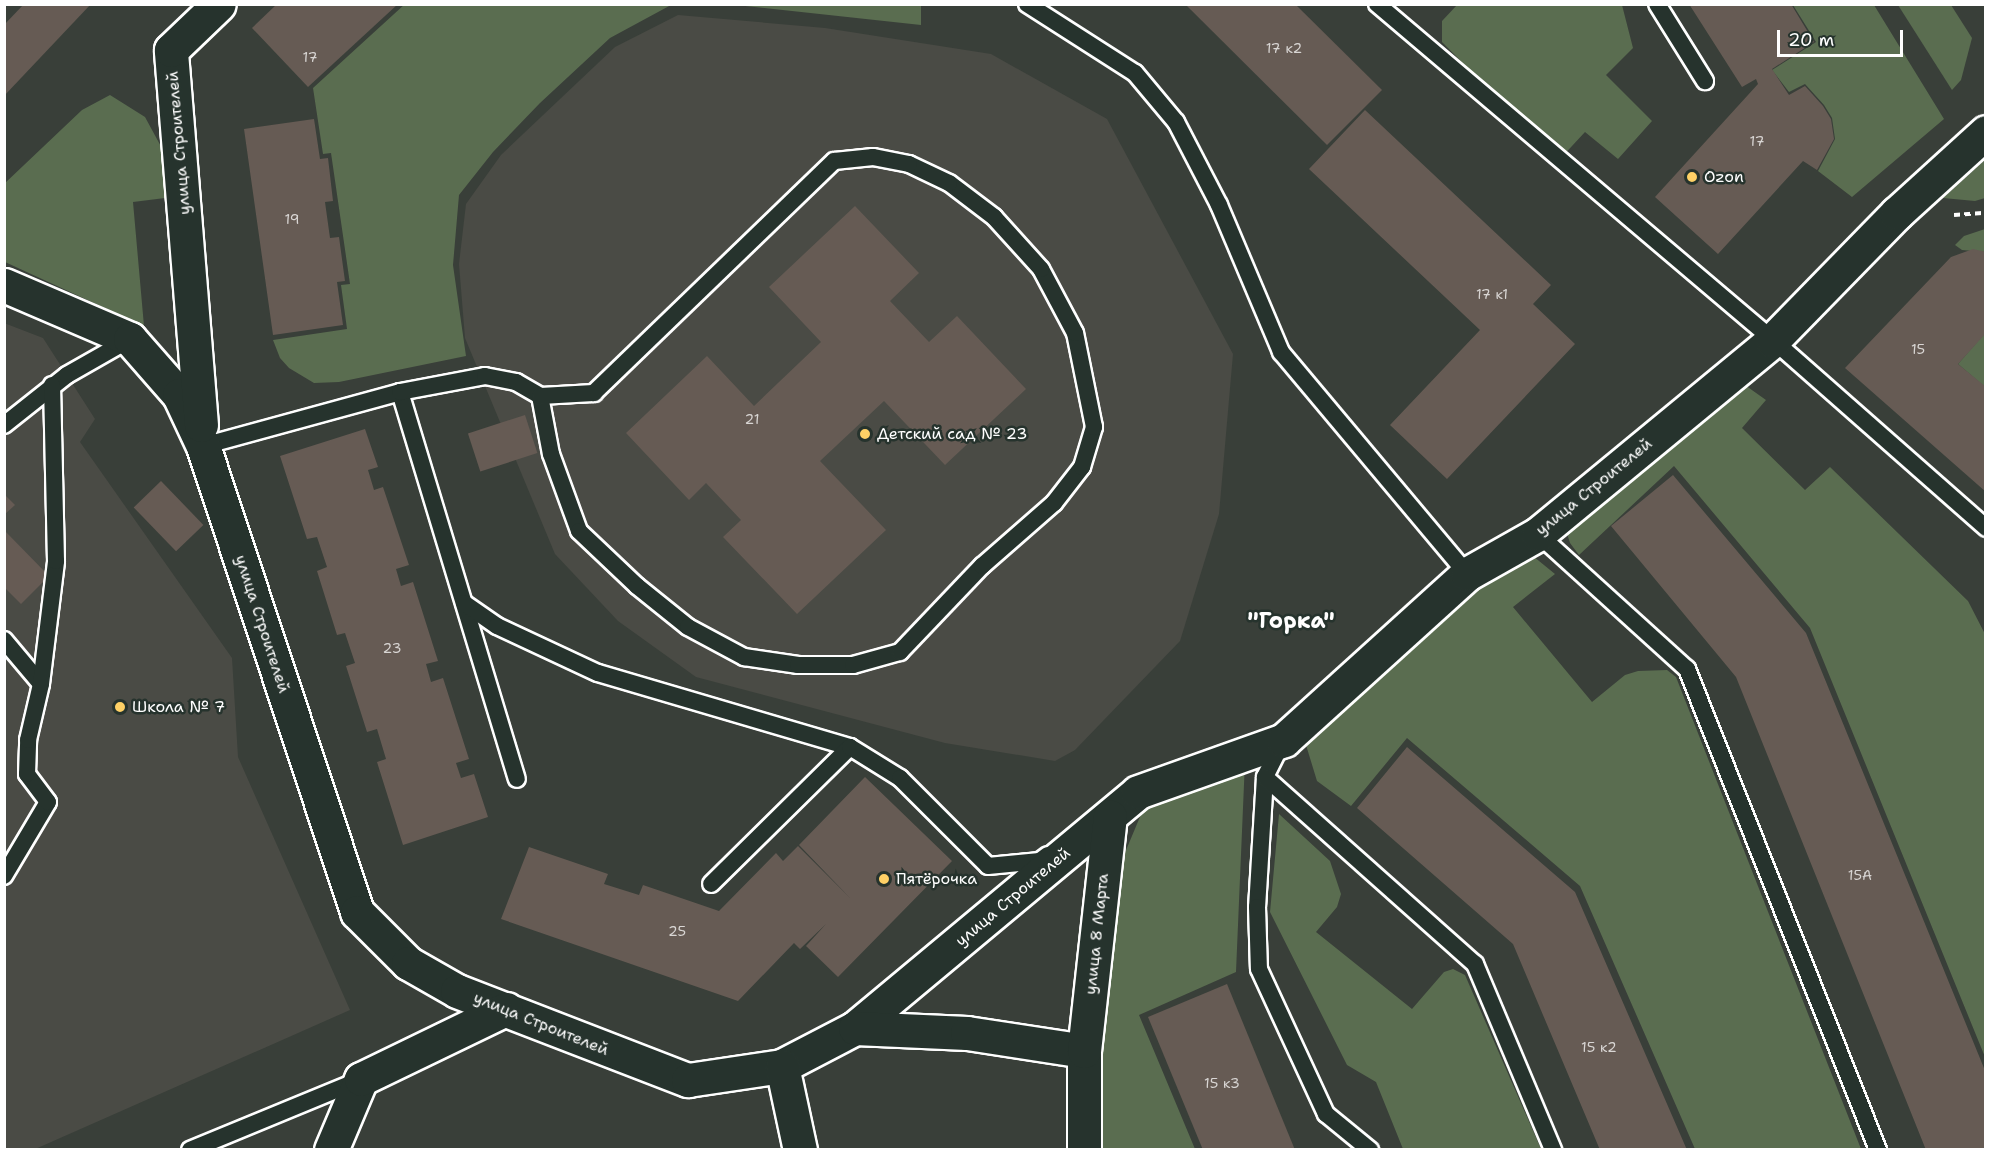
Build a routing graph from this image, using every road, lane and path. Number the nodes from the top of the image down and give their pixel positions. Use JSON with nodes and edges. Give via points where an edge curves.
{"nodes":[{"id":1,"x":219,"y":4,"type":"edge"},
{"id":2,"x":1027,"y":4,"type":"edge"},
{"id":3,"x":1377,"y":4,"type":"edge"},
{"id":4,"x":1657,"y":4,"type":"edge"},
{"id":5,"x":1705,"y":81,"type":"dead end"},
{"id":6,"x":1986,"y":132,"type":"edge"},
{"id":7,"x":1986,"y":213,"type":"edge"},
{"id":8,"x":1978,"y":215,"type":"dead end"},
{"id":9,"x":4,"y":285,"type":"edge"},
{"id":10,"x":130,"y":339,"type":"junction"},
{"id":11,"x":1773,"y":340,"type":"junction"},
{"id":12,"x":52,"y":385,"type":"junction"},
{"id":13,"x":400,"y":393,"type":"junction"},
{"id":14,"x":540,"y":396,"type":"junction"},
{"id":15,"x":4,"y":425,"type":"edge"},
{"id":16,"x":203,"y":446,"type":"junction"},
{"id":17,"x":1986,"y":528,"type":"edge"},
{"id":18,"x":1538,"y":534,"type":"junction"},
{"id":19,"x":1467,"y":574,"type":"junction"},
{"id":20,"x":464,"y":603,"type":"junction"},
{"id":21,"x":4,"y":640,"type":"edge"},
{"id":22,"x":41,"y":684,"type":"junction"},
{"id":23,"x":1284,"y":740,"type":"junction"},
{"id":24,"x":850,"y":747,"type":"junction"},
{"id":25,"x":1265,"y":777,"type":"junction"},
{"id":26,"x":517,"y":779,"type":"dead end"},
{"id":27,"x":1110,"y":816,"type":"junction"},
{"id":28,"x":4,"y":876,"type":"edge"},
{"id":29,"x":711,"y":884,"type":"dead end"},
{"id":30,"x":506,"y":1009,"type":"junction"},
{"id":31,"x":855,"y":1028,"type":"junction"},
{"id":32,"x":1084,"y":1051,"type":"junction"},
{"id":33,"x":782,"y":1066,"type":"junction"},
{"id":34,"x":361,"y":1079,"type":"junction"},
{"id":35,"x":190,"y":1149,"type":"edge"},
{"id":36,"x":331,"y":1149,"type":"edge"},
{"id":37,"x":800,"y":1149,"type":"edge"},
{"id":38,"x":1084,"y":1149,"type":"edge"},
{"id":39,"x":1370,"y":1149,"type":"edge"},
{"id":40,"x":1553,"y":1149,"type":"edge"},
{"id":41,"x":1878,"y":1149,"type":"edge"}],
"edges":[{"from":1,"to":16,"type":"street","name":"улица Строителей","via":[[171,50]]},
{"from":2,"to":19,"type":"lane","via":[[1135,73],[1176,122],[1219,205],[1281,352]]},
{"from":3,"to":11,"type":"lane"},
{"from":4,"to":5,"type":"lane"},
{"from":6,"to":11,"type":"street","name":"улица Строителей","via":[[1897,213]]},
{"from":7,"to":8,"type":"path"},
{"from":9,"to":10,"type":"street","name":"улица Строителей"},
{"from":10,"to":12,"type":"lane"},
{"from":10,"to":16,"type":"street","name":"улица Строителей","via":[[179,395]]},
{"from":11,"to":17,"type":"lane"},
{"from":11,"to":18,"type":"street","name":"улица Строителей"},
{"from":12,"to":15,"type":"lane"},
{"from":12,"to":22,"type":"lane","via":[[56,561]]},
{"from":13,"to":14,"type":"lane","via":[[485,376],[516,382]]},
{"from":13,"to":16,"type":"lane"},
{"from":13,"to":20,"type":"lane"},
{"from":14,"to":14,"type":"lane","via":[[551,454],[579,531],[687,627],[744,657],[798,665],[853,665],[900,652],[982,566],[1054,503],[1082,467],[1094,427],[1075,333],[1041,269],[994,217],[949,183],[909,164],[873,157],[834,160],[594,393]]},
{"from":16,"to":30,"type":"street","name":"улица Строителей","via":[[357,912],[408,963],[457,991]]},
{"from":18,"to":19,"type":"street","name":"улица Строителей"},
{"from":18,"to":41,"type":"lane","via":[[1687,669]]},
{"from":19,"to":23,"type":"street","name":"улица Строителей"},
{"from":20,"to":24,"type":"lane","via":[[496,626],[598,673]]},
{"from":20,"to":26,"type":"lane"},
{"from":21,"to":22,"type":"lane"},
{"from":22,"to":28,"type":"lane","via":[[28,740],[27,774],[48,802]]},
{"from":23,"to":25,"type":"lane"},
{"from":23,"to":27,"type":"street","name":"улица Строителей","via":[[1138,792]]},
{"from":24,"to":27,"type":"lane","via":[[900,778],[988,866],[1040,861]]},
{"from":24,"to":29,"type":"lane"},
{"from":25,"to":39,"type":"lane","via":[[1257,907],[1259,969],[1326,1114]]},
{"from":25,"to":40,"type":"lane","via":[[1475,964]]},
{"from":27,"to":31,"type":"street","name":"улица Строителей"},
{"from":27,"to":32,"type":"street","name":"улица 8 Марта"},
{"from":30,"to":33,"type":"street","name":"улица Строителей","via":[[688,1080]]},
{"from":30,"to":34,"type":"street"},
{"from":31,"to":32,"type":"street","via":[[967,1033]]},
{"from":31,"to":33,"type":"street","name":"улица Строителей"},
{"from":32,"to":38,"type":"street","name":"улица 8 Марта"},
{"from":33,"to":37,"type":"street"},
{"from":34,"to":35,"type":"lane"},
{"from":34,"to":36,"type":"street"}]}
